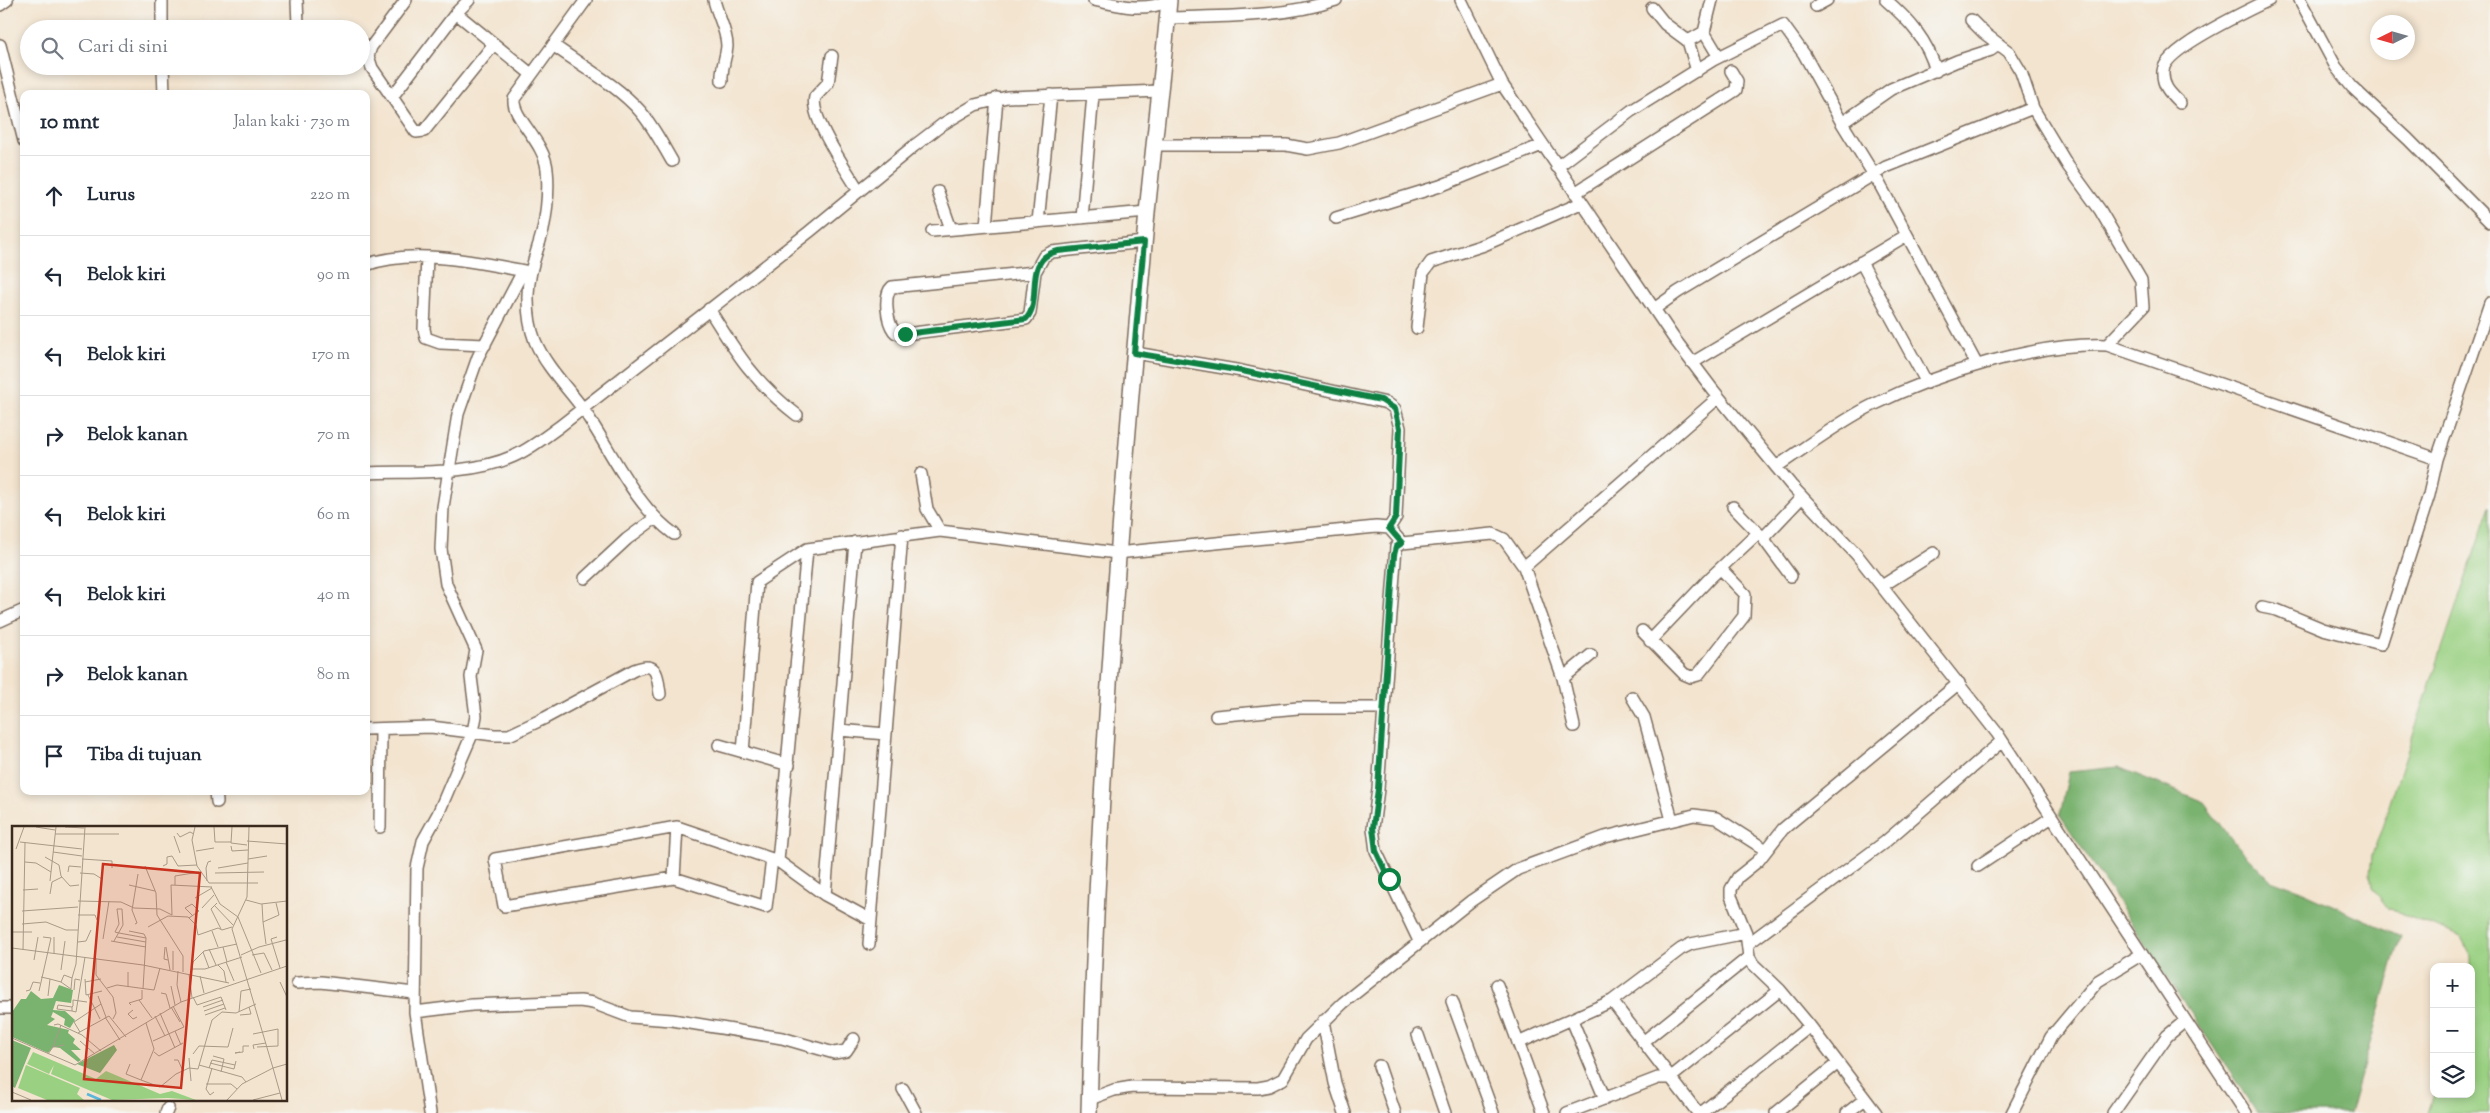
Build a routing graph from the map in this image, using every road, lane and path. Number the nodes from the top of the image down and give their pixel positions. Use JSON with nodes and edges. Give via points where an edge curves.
{"nodes":[{"id":1,"x":7,"y":0,"type":"edge"},
{"id":2,"x":162,"y":0,"type":"edge"},
{"id":3,"x":297,"y":0,"type":"edge"},
{"id":4,"x":406,"y":0,"type":"edge"},
{"id":5,"x":469,"y":0,"type":"edge"},
{"id":6,"x":586,"y":0,"type":"edge"},
{"id":7,"x":714,"y":0,"type":"edge"},
{"id":8,"x":1094,"y":0,"type":"edge"},
{"id":9,"x":1169,"y":0,"type":"edge"},
{"id":10,"x":1336,"y":0,"type":"edge"},
{"id":11,"x":1712,"y":0,"type":"edge"},
{"id":12,"x":1827,"y":0,"type":"edge"},
{"id":13,"x":1886,"y":0,"type":"edge"},
{"id":14,"x":2269,"y":0,"type":"edge"},
{"id":15,"x":2300,"y":0,"type":"edge"},
{"id":16,"x":1464,"y":1,"type":"edge"},
{"id":17,"x":1114,"y":2,"type":"edge"},
{"id":18,"x":0,"y":5,"type":"edge"},
{"id":19,"x":1816,"y":6,"type":"dead end"},
{"id":20,"x":1652,"y":8,"type":"dead end"},
{"id":21,"x":456,"y":13,"type":"junction"},
{"id":22,"x":1168,"y":18,"type":"junction"},
{"id":23,"x":162,"y":20,"type":"edge"},
{"id":24,"x":298,"y":20,"type":"edge"},
{"id":25,"x":1972,"y":20,"type":"dead end"},
{"id":26,"x":1704,"y":32,"type":"junction"},
{"id":27,"x":1688,"y":41,"type":"junction"},
{"id":28,"x":494,"y":44,"type":"junction"},
{"id":29,"x":1999,"y":44,"type":"junction"},
{"id":30,"x":0,"y":45,"type":"edge"},
{"id":31,"x":553,"y":46,"type":"junction"},
{"id":32,"x":370,"y":50,"type":"edge"},
{"id":33,"x":832,"y":56,"type":"dead end"},
{"id":34,"x":370,"y":57,"type":"edge"},
{"id":35,"x":1720,"y":57,"type":"junction"},
{"id":36,"x":1697,"y":71,"type":"junction"},
{"id":37,"x":1730,"y":71,"type":"dead end"},
{"id":38,"x":1936,"y":71,"type":"junction"},
{"id":39,"x":531,"y":74,"type":"junction"},
{"id":40,"x":163,"y":75,"type":"edge"},
{"id":41,"x":722,"y":81,"type":"dead end"},
{"id":42,"x":1502,"y":84,"type":"junction"},
{"id":43,"x":164,"y":90,"type":"edge"},
{"id":44,"x":1160,"y":91,"type":"junction"},
{"id":45,"x":1051,"y":95,"type":"junction"},
{"id":46,"x":1093,"y":95,"type":"junction"},
{"id":47,"x":392,"y":97,"type":"junction"},
{"id":48,"x":997,"y":98,"type":"junction"},
{"id":49,"x":2180,"y":104,"type":"dead end"},
{"id":50,"x":2033,"y":108,"type":"junction"},
{"id":51,"x":1842,"y":123,"type":"junction"},
{"id":52,"x":20,"y":125,"type":"edge"},
{"id":53,"x":1154,"y":145,"type":"junction"},
{"id":54,"x":1542,"y":145,"type":"junction"},
{"id":55,"x":672,"y":161,"type":"dead end"},
{"id":56,"x":1558,"y":167,"type":"junction"},
{"id":57,"x":1874,"y":174,"type":"junction"},
{"id":58,"x":859,"y":191,"type":"junction"},
{"id":59,"x":938,"y":192,"type":"dead end"},
{"id":60,"x":1578,"y":198,"type":"junction"},
{"id":61,"x":1147,"y":212,"type":"junction"},
{"id":62,"x":1082,"y":218,"type":"junction"},
{"id":63,"x":1336,"y":218,"type":"dead end"},
{"id":64,"x":1038,"y":222,"type":"junction"},
{"id":65,"x":2490,"y":222,"type":"edge"},
{"id":66,"x":986,"y":226,"type":"junction"},
{"id":67,"x":951,"y":229,"type":"junction"},
{"id":68,"x":932,"y":231,"type":"dead end"},
{"id":69,"x":1907,"y":235,"type":"junction"},
{"id":70,"x":1144,"y":242,"type":"junction"},
{"id":71,"x":427,"y":257,"type":"junction"},
{"id":72,"x":1861,"y":262,"type":"junction"},
{"id":73,"x":370,"y":264,"type":"edge"},
{"id":74,"x":527,"y":271,"type":"junction"},
{"id":75,"x":1035,"y":272,"type":"junction"},
{"id":76,"x":2490,"y":303,"type":"edge"},
{"id":77,"x":709,"y":309,"type":"junction"},
{"id":78,"x":1654,"y":309,"type":"junction"},
{"id":79,"x":1417,"y":328,"type":"dead end"},
{"id":80,"x":485,"y":345,"type":"junction"},
{"id":81,"x":2107,"y":346,"type":"junction"},
{"id":82,"x":1134,"y":353,"type":"junction"},
{"id":83,"x":1692,"y":363,"type":"junction"},
{"id":84,"x":1977,"y":365,"type":"junction"},
{"id":85,"x":1927,"y":383,"type":"junction"},
{"id":86,"x":1719,"y":398,"type":"junction"},
{"id":87,"x":582,"y":409,"type":"junction"},
{"id":88,"x":797,"y":415,"type":"dead end"},
{"id":89,"x":2437,"y":460,"type":"junction"},
{"id":90,"x":1776,"y":466,"type":"junction"},
{"id":91,"x":448,"y":470,"type":"junction"},
{"id":92,"x":370,"y":473,"type":"edge"},
{"id":93,"x":921,"y":474,"type":"dead end"},
{"id":94,"x":1802,"y":497,"type":"junction"},
{"id":95,"x":1733,"y":507,"type":"dead end"},
{"id":96,"x":654,"y":519,"type":"junction"},
{"id":97,"x":1389,"y":528,"type":"junction"},
{"id":98,"x":940,"y":531,"type":"junction"},
{"id":99,"x":674,"y":534,"type":"dead end"},
{"id":100,"x":902,"y":535,"type":"junction"},
{"id":101,"x":1761,"y":535,"type":"junction"},
{"id":102,"x":855,"y":542,"type":"junction"},
{"id":103,"x":1402,"y":543,"type":"junction"},
{"id":104,"x":807,"y":549,"type":"junction"},
{"id":105,"x":1117,"y":553,"type":"junction"},
{"id":106,"x":1934,"y":553,"type":"dead end"},
{"id":107,"x":1524,"y":567,"type":"junction"},
{"id":108,"x":1720,"y":569,"type":"junction"},
{"id":109,"x":1791,"y":576,"type":"dead end"},
{"id":110,"x":585,"y":578,"type":"dead end"},
{"id":111,"x":1882,"y":586,"type":"junction"},
{"id":112,"x":2262,"y":607,"type":"dead end"},
{"id":113,"x":20,"y":612,"type":"edge"},
{"id":114,"x":0,"y":621,"type":"edge"},
{"id":115,"x":1642,"y":631,"type":"dead end"},
{"id":116,"x":1650,"y":641,"type":"junction"},
{"id":117,"x":1591,"y":655,"type":"dead end"},
{"id":118,"x":1563,"y":678,"type":"junction"},
{"id":119,"x":1959,"y":683,"type":"junction"},
{"id":120,"x":660,"y":694,"type":"dead end"},
{"id":121,"x":1632,"y":697,"type":"dead end"},
{"id":122,"x":1384,"y":708,"type":"junction"},
{"id":123,"x":1216,"y":716,"type":"dead end"},
{"id":124,"x":1574,"y":726,"type":"dead end"},
{"id":125,"x":370,"y":729,"type":"edge"},
{"id":126,"x":381,"y":730,"type":"junction"},
{"id":127,"x":839,"y":730,"type":"junction"},
{"id":128,"x":473,"y":732,"type":"junction"},
{"id":129,"x":886,"y":734,"type":"junction"},
{"id":130,"x":2002,"y":741,"type":"junction"},
{"id":131,"x":720,"y":745,"type":"dead end"},
{"id":132,"x":742,"y":752,"type":"junction"},
{"id":133,"x":788,"y":765,"type":"junction"},
{"id":134,"x":2052,"y":817,"type":"junction"},
{"id":135,"x":1672,"y":820,"type":"junction"},
{"id":136,"x":380,"y":827,"type":"dead end"},
{"id":137,"x":677,"y":827,"type":"junction"},
{"id":138,"x":1766,"y":850,"type":"junction"},
{"id":139,"x":775,"y":860,"type":"junction"},
{"id":140,"x":1978,"y":866,"type":"dead end"},
{"id":141,"x":674,"y":878,"type":"junction"},
{"id":142,"x":825,"y":895,"type":"junction"},
{"id":143,"x":871,"y":920,"type":"junction"},
{"id":144,"x":1748,"y":938,"type":"junction"},
{"id":145,"x":1419,"y":941,"type":"junction"},
{"id":146,"x":869,"y":944,"type":"dead end"},
{"id":147,"x":2142,"y":954,"type":"junction"},
{"id":148,"x":1749,"y":957,"type":"junction"},
{"id":149,"x":297,"y":983,"type":"dead end"},
{"id":150,"x":1497,"y":985,"type":"dead end"},
{"id":151,"x":1780,"y":990,"type":"junction"},
{"id":152,"x":414,"y":993,"type":"junction"},
{"id":153,"x":1452,"y":1001,"type":"dead end"},
{"id":154,"x":1612,"y":1001,"type":"junction"},
{"id":155,"x":415,"y":1012,"type":"junction"},
{"id":156,"x":1572,"y":1020,"type":"junction"},
{"id":157,"x":1323,"y":1021,"type":"junction"},
{"id":158,"x":2186,"y":1021,"type":"junction"},
{"id":159,"x":1810,"y":1026,"type":"junction"},
{"id":160,"x":1418,"y":1035,"type":"dead end"},
{"id":161,"x":854,"y":1039,"type":"dead end"},
{"id":162,"x":1643,"y":1042,"type":"junction"},
{"id":163,"x":1518,"y":1043,"type":"junction"},
{"id":164,"x":1838,"y":1063,"type":"junction"},
{"id":165,"x":1378,"y":1066,"type":"dead end"},
{"id":166,"x":1670,"y":1078,"type":"junction"},
{"id":167,"x":903,"y":1089,"type":"dead end"},
{"id":168,"x":1604,"y":1098,"type":"junction"},
{"id":169,"x":1865,"y":1098,"type":"junction"},
{"id":170,"x":1089,"y":1106,"type":"edge"},
{"id":171,"x":430,"y":1113,"type":"edge"},
{"id":172,"x":916,"y":1113,"type":"edge"},
{"id":173,"x":1345,"y":1113,"type":"edge"},
{"id":174,"x":1395,"y":1113,"type":"edge"},
{"id":175,"x":1445,"y":1113,"type":"edge"},
{"id":176,"x":1493,"y":1113,"type":"edge"},
{"id":177,"x":1544,"y":1113,"type":"edge"},
{"id":178,"x":1567,"y":1113,"type":"edge"},
{"id":179,"x":1700,"y":1113,"type":"edge"},
{"id":180,"x":1776,"y":1113,"type":"edge"},
{"id":181,"x":1847,"y":1113,"type":"edge"},
{"id":182,"x":1876,"y":1113,"type":"edge"},
{"id":183,"x":2012,"y":1113,"type":"edge"},
{"id":184,"x":2113,"y":1113,"type":"edge"},
{"id":185,"x":2246,"y":1113,"type":"edge"}],
"edges":[{"from":1,"to":18,"type":"street"},
{"from":2,"to":23,"type":"street"},
{"from":3,"to":24,"type":"street"},
{"from":4,"to":32,"type":"street"},
{"from":5,"to":21,"type":"street"},
{"from":6,"to":31,"type":"street"},
{"from":7,"to":41,"type":"street","via":[[726,42]]},
{"from":8,"to":17,"type":"street"},
{"from":9,"to":17,"type":"street","via":[[1146,8]]},
{"from":9,"to":22,"type":"street"},
{"from":10,"to":22,"type":"street","via":[[1267,14]]},
{"from":11,"to":26,"type":"street"},
{"from":12,"to":19,"type":"street"},
{"from":13,"to":38,"type":"street","via":[[1919,32]]},
{"from":14,"to":49,"type":"street","via":[[2188,43],[2168,60],[2162,69],[2164,87]]},
{"from":15,"to":65,"type":"street","via":[[2336,67],[2352,87]]},
{"from":16,"to":42,"type":"street"},
{"from":20,"to":27,"type":"street","via":[[1665,24]]},
{"from":21,"to":28,"type":"street"},
{"from":21,"to":47,"type":"street"},
{"from":22,"to":44,"type":"street"},
{"from":25,"to":29,"type":"street"},
{"from":26,"to":27,"type":"street"},
{"from":26,"to":35,"type":"street"},
{"from":27,"to":36,"type":"street"},
{"from":28,"to":39,"type":"street"},
{"from":28,"to":47,"type":"street","via":[[422,132],[413,130]]},
{"from":29,"to":38,"type":"street"},
{"from":29,"to":50,"type":"street","via":[[2009,52],[2021,72]]},
{"from":30,"to":52,"type":"street"},
{"from":31,"to":39,"type":"street"},
{"from":31,"to":55,"type":"street","via":[[640,111]]},
{"from":33,"to":58,"type":"street","via":[[828,84],[815,97],[814,108]]},
{"from":34,"to":47,"type":"street","via":[[372,68]]},
{"from":35,"to":36,"type":"street"},
{"from":35,"to":51,"type":"street","via":[[1783,25],[1804,54]]},
{"from":36,"to":56,"type":"street","via":[[1631,111]]},
{"from":37,"to":60,"type":"street","via":[[1737,80],[1736,90]]},
{"from":38,"to":51,"type":"street","via":[[1891,89]]},
{"from":39,"to":74,"type":"street","via":[[516,93],[514,107],[540,145],[547,167],[548,188],[543,229]]},
{"from":40,"to":43,"type":"street"},
{"from":42,"to":53,"type":"street","via":[[1374,132],[1318,148]]},
{"from":42,"to":54,"type":"street"},
{"from":44,"to":46,"type":"street"},
{"from":44,"to":53,"type":"street"},
{"from":45,"to":46,"type":"street"},
{"from":45,"to":48,"type":"street"},
{"from":45,"to":64,"type":"street"},
{"from":46,"to":62,"type":"street"},
{"from":48,"to":58,"type":"street","via":[[975,105],[943,124]]},
{"from":48,"to":66,"type":"street"},
{"from":50,"to":57,"type":"street"},
{"from":50,"to":81,"type":"street","via":[[2068,166],[2100,210],[2141,280],[2143,307]]},
{"from":51,"to":57,"type":"street"},
{"from":53,"to":61,"type":"street"},
{"from":54,"to":56,"type":"street"},
{"from":54,"to":63,"type":"street","via":[[1440,186]]},
{"from":56,"to":60,"type":"street"},
{"from":57,"to":69,"type":"street"},
{"from":57,"to":78,"type":"street"},
{"from":58,"to":77,"type":"street"},
{"from":59,"to":67,"type":"street"},
{"from":60,"to":78,"type":"street"},
{"from":60,"to":79,"type":"street","via":[[1484,245],[1431,262],[1423,273]]},
{"from":61,"to":62,"type":"street"},
{"from":61,"to":70,"type":"street"},
{"from":62,"to":64,"type":"street"},
{"from":64,"to":66,"type":"street"},
{"from":66,"to":67,"type":"street"},
{"from":67,"to":68,"type":"street"},
{"from":69,"to":72,"type":"street"},
{"from":69,"to":84,"type":"street"},
{"from":70,"to":75,"type":"street","via":[[1052,252],[1044,256]]},
{"from":70,"to":82,"type":"street"},
{"from":71,"to":73,"type":"street"},
{"from":71,"to":74,"type":"street"},
{"from":71,"to":80,"type":"street","via":[[426,338],[440,343]]},
{"from":72,"to":83,"type":"street"},
{"from":72,"to":85,"type":"street"},
{"from":74,"to":80,"type":"street"},
{"from":74,"to":87,"type":"street","via":[[528,305],[535,340],[548,365]]},
{"from":75,"to":75,"type":"street","via":[[892,287],[887,293],[887,306],[894,331],[905,334],[1026,319],[1030,313]]},
{"from":76,"to":89,"type":"street"},
{"from":77,"to":87,"type":"street"},
{"from":77,"to":88,"type":"street","via":[[752,374],[772,396]]},
{"from":78,"to":83,"type":"street"},
{"from":80,"to":91,"type":"street","via":[[458,414]]},
{"from":81,"to":84,"type":"street","via":[[2076,345]]},
{"from":81,"to":89,"type":"street"},
{"from":82,"to":97,"type":"street","via":[[1242,371],[1387,403],[1395,409],[1400,428],[1396,517]]},
{"from":82,"to":105,"type":"street"},
{"from":83,"to":86,"type":"street"},
{"from":84,"to":85,"type":"street"},
{"from":85,"to":90,"type":"street","via":[[1871,405]]},
{"from":86,"to":90,"type":"street"},
{"from":86,"to":107,"type":"street"},
{"from":87,"to":91,"type":"street","via":[[514,456]]},
{"from":87,"to":96,"type":"street"},
{"from":89,"to":112,"type":"street","via":[[2429,495],[2381,644],[2322,630],[2277,610]]},
{"from":90,"to":94,"type":"street"},
{"from":91,"to":92,"type":"street"},
{"from":91,"to":128,"type":"street","via":[[443,507],[442,568],[446,584],[475,644]]},
{"from":93,"to":98,"type":"street","via":[[927,509]]},
{"from":94,"to":101,"type":"street"},
{"from":94,"to":111,"type":"street"},
{"from":95,"to":101,"type":"street"},
{"from":96,"to":99,"type":"street"},
{"from":96,"to":110,"type":"street"},
{"from":97,"to":103,"type":"street"},
{"from":97,"to":105,"type":"street"},
{"from":98,"to":100,"type":"street"},
{"from":98,"to":105,"type":"street"},
{"from":100,"to":102,"type":"street"},
{"from":100,"to":129,"type":"street"},
{"from":101,"to":108,"type":"street"},
{"from":101,"to":109,"type":"street"},
{"from":102,"to":104,"type":"street"},
{"from":102,"to":127,"type":"street"},
{"from":103,"to":107,"type":"street","via":[[1493,534],[1504,539]]},
{"from":103,"to":122,"type":"street","via":[[1396,547],[1394,555]]},
{"from":104,"to":132,"type":"street","via":[[757,582]]},
{"from":104,"to":133,"type":"street"},
{"from":105,"to":170,"type":"street","via":[[1101,813]]},
{"from":106,"to":111,"type":"street"},
{"from":107,"to":118,"type":"street"},
{"from":108,"to":116,"type":"street"},
{"from":108,"to":116,"type":"street","via":[[1745,594],[1744,616],[1698,676],[1684,674]]},
{"from":111,"to":119,"type":"street"},
{"from":113,"to":114,"type":"street"},
{"from":115,"to":116,"type":"street"},
{"from":117,"to":118,"type":"street"},
{"from":118,"to":124,"type":"street"},
{"from":119,"to":130,"type":"street"},
{"from":119,"to":138,"type":"street","via":[[1783,829]]},
{"from":120,"to":128,"type":"street","via":[[656,672],[650,667],[641,667],[509,735]]},
{"from":121,"to":135,"type":"street","via":[[1644,717]]},
{"from":122,"to":123,"type":"street","via":[[1298,708]]},
{"from":122,"to":145,"type":"street","via":[[1373,843]]},
{"from":125,"to":126,"type":"street"},
{"from":126,"to":128,"type":"street","via":[[431,727]]},
{"from":126,"to":136,"type":"street"},
{"from":127,"to":129,"type":"street"},
{"from":127,"to":142,"type":"street"},
{"from":128,"to":152,"type":"street","via":[[420,853],[416,886]]},
{"from":129,"to":143,"type":"street"},
{"from":130,"to":134,"type":"street"},
{"from":130,"to":144,"type":"street","via":[[1885,842]]},
{"from":131,"to":132,"type":"street"},
{"from":132,"to":133,"type":"street"},
{"from":133,"to":139,"type":"street"},
{"from":134,"to":140,"type":"street"},
{"from":134,"to":147,"type":"street"},
{"from":135,"to":138,"type":"street","via":[[1694,815],[1716,818]]},
{"from":135,"to":145,"type":"street","via":[[1605,837],[1518,869]]},
{"from":137,"to":139,"type":"street"},
{"from":137,"to":141,"type":"street"},
{"from":137,"to":141,"type":"street","via":[[495,859],[504,906]]},
{"from":138,"to":144,"type":"street","via":[[1749,870],[1738,876],[1731,889]]},
{"from":139,"to":141,"type":"street","via":[[766,907]]},
{"from":139,"to":142,"type":"street"},
{"from":142,"to":143,"type":"street"},
{"from":143,"to":146,"type":"street"},
{"from":144,"to":148,"type":"street"},
{"from":144,"to":154,"type":"street","via":[[1691,944]]},
{"from":145,"to":157,"type":"street"},
{"from":147,"to":158,"type":"street"},
{"from":147,"to":183,"type":"street","via":[[2098,981],[2051,1037]]},
{"from":148,"to":151,"type":"street"},
{"from":148,"to":162,"type":"street"},
{"from":149,"to":152,"type":"street","via":[[321,982]]},
{"from":150,"to":163,"type":"street"},
{"from":151,"to":159,"type":"street"},
{"from":151,"to":166,"type":"street"},
{"from":152,"to":155,"type":"street"},
{"from":153,"to":176,"type":"street"},
{"from":154,"to":156,"type":"street"},
{"from":154,"to":162,"type":"street"},
{"from":155,"to":161,"type":"street","via":[[472,1005],[580,1001],[630,1017],[672,1020],[782,1038],[834,1053],[846,1051]]},
{"from":155,"to":171,"type":"street"},
{"from":156,"to":163,"type":"street"},
{"from":156,"to":168,"type":"street"},
{"from":157,"to":170,"type":"street","via":[[1306,1039],[1286,1075],[1269,1086],[1132,1087],[1114,1090]]},
{"from":157,"to":173,"type":"street","via":[[1335,1083]]},
{"from":158,"to":184,"type":"street","via":[[2167,1036]]},
{"from":158,"to":185,"type":"street"},
{"from":159,"to":164,"type":"street"},
{"from":159,"to":179,"type":"street"},
{"from":160,"to":175,"type":"street"},
{"from":162,"to":166,"type":"street"},
{"from":163,"to":177,"type":"street"},
{"from":164,"to":169,"type":"street"},
{"from":164,"to":180,"type":"street"},
{"from":165,"to":174,"type":"street"},
{"from":166,"to":168,"type":"street","via":[[1658,1078]]},
{"from":166,"to":179,"type":"street"},
{"from":167,"to":172,"type":"street"},
{"from":168,"to":178,"type":"street"},
{"from":169,"to":181,"type":"street"},
{"from":169,"to":182,"type":"street"}]}
